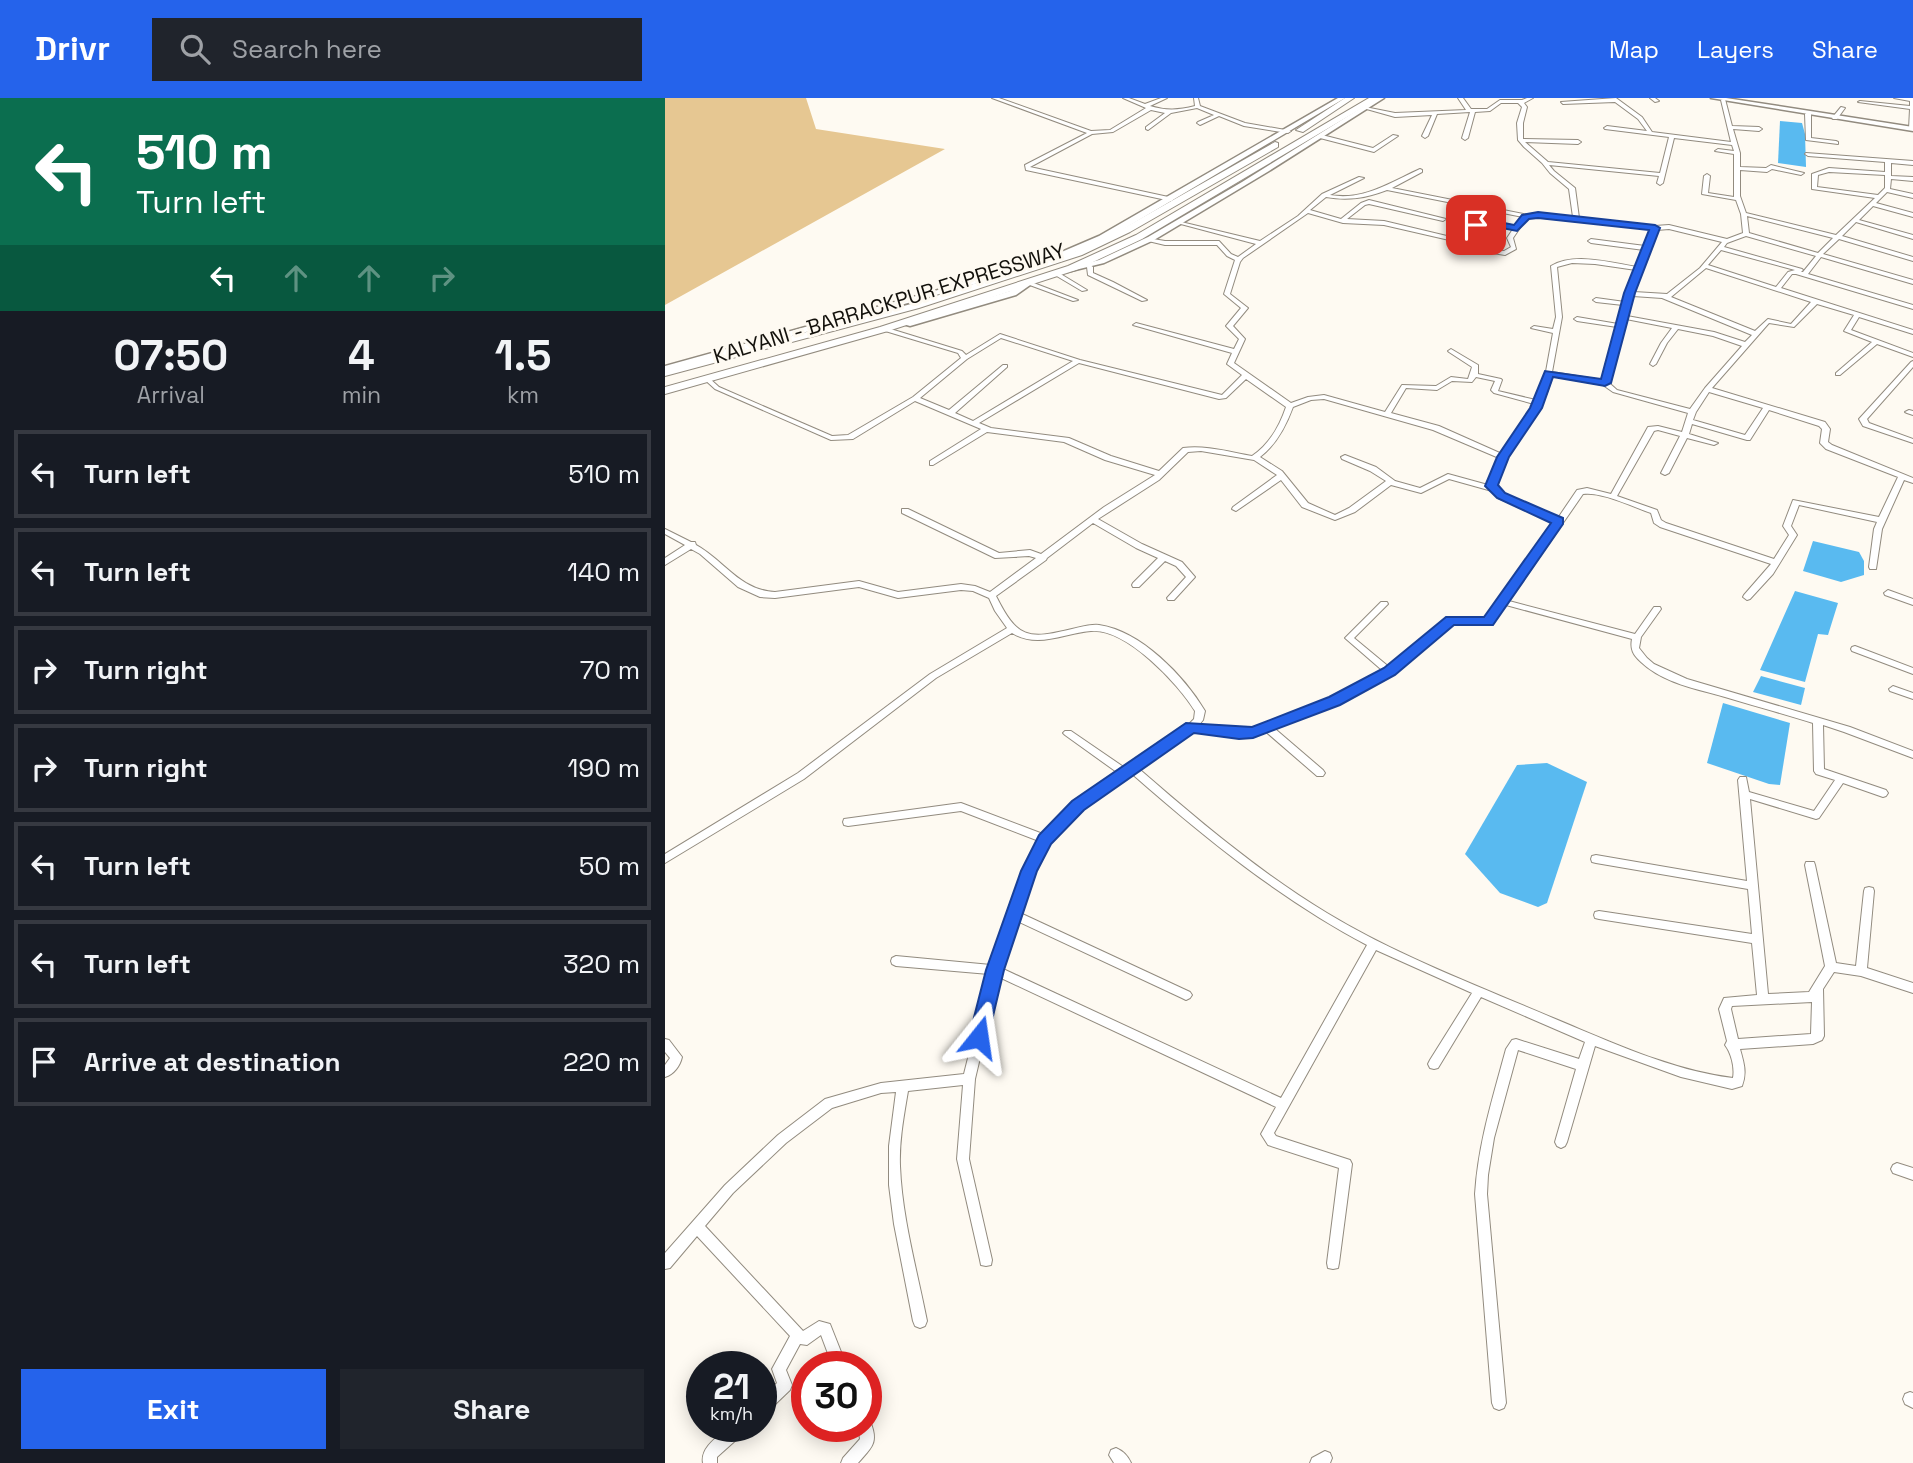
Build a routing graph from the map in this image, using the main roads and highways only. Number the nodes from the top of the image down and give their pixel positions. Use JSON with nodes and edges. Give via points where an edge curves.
{"nodes":[{"id":1,"x":1350,"y":98,"type":"edge"},
{"id":2,"x":1375,"y":98,"type":"edge"},
{"id":3,"x":665,"y":371,"type":"edge"},
{"id":4,"x":665,"y":393,"type":"edge"}],
"edges":[{"from":1,"to":3,"type":"highway","name":"KALYANI - BARRACKPUR EXPRESSWAY","via":[[1283,141],[1079,253],[915,306]]},
{"from":2,"to":4,"type":"highway","name":"KALYANI - BARRACKPUR EXPRESSWAY","via":[[1139,237],[1062,272],[885,330]]}]}
